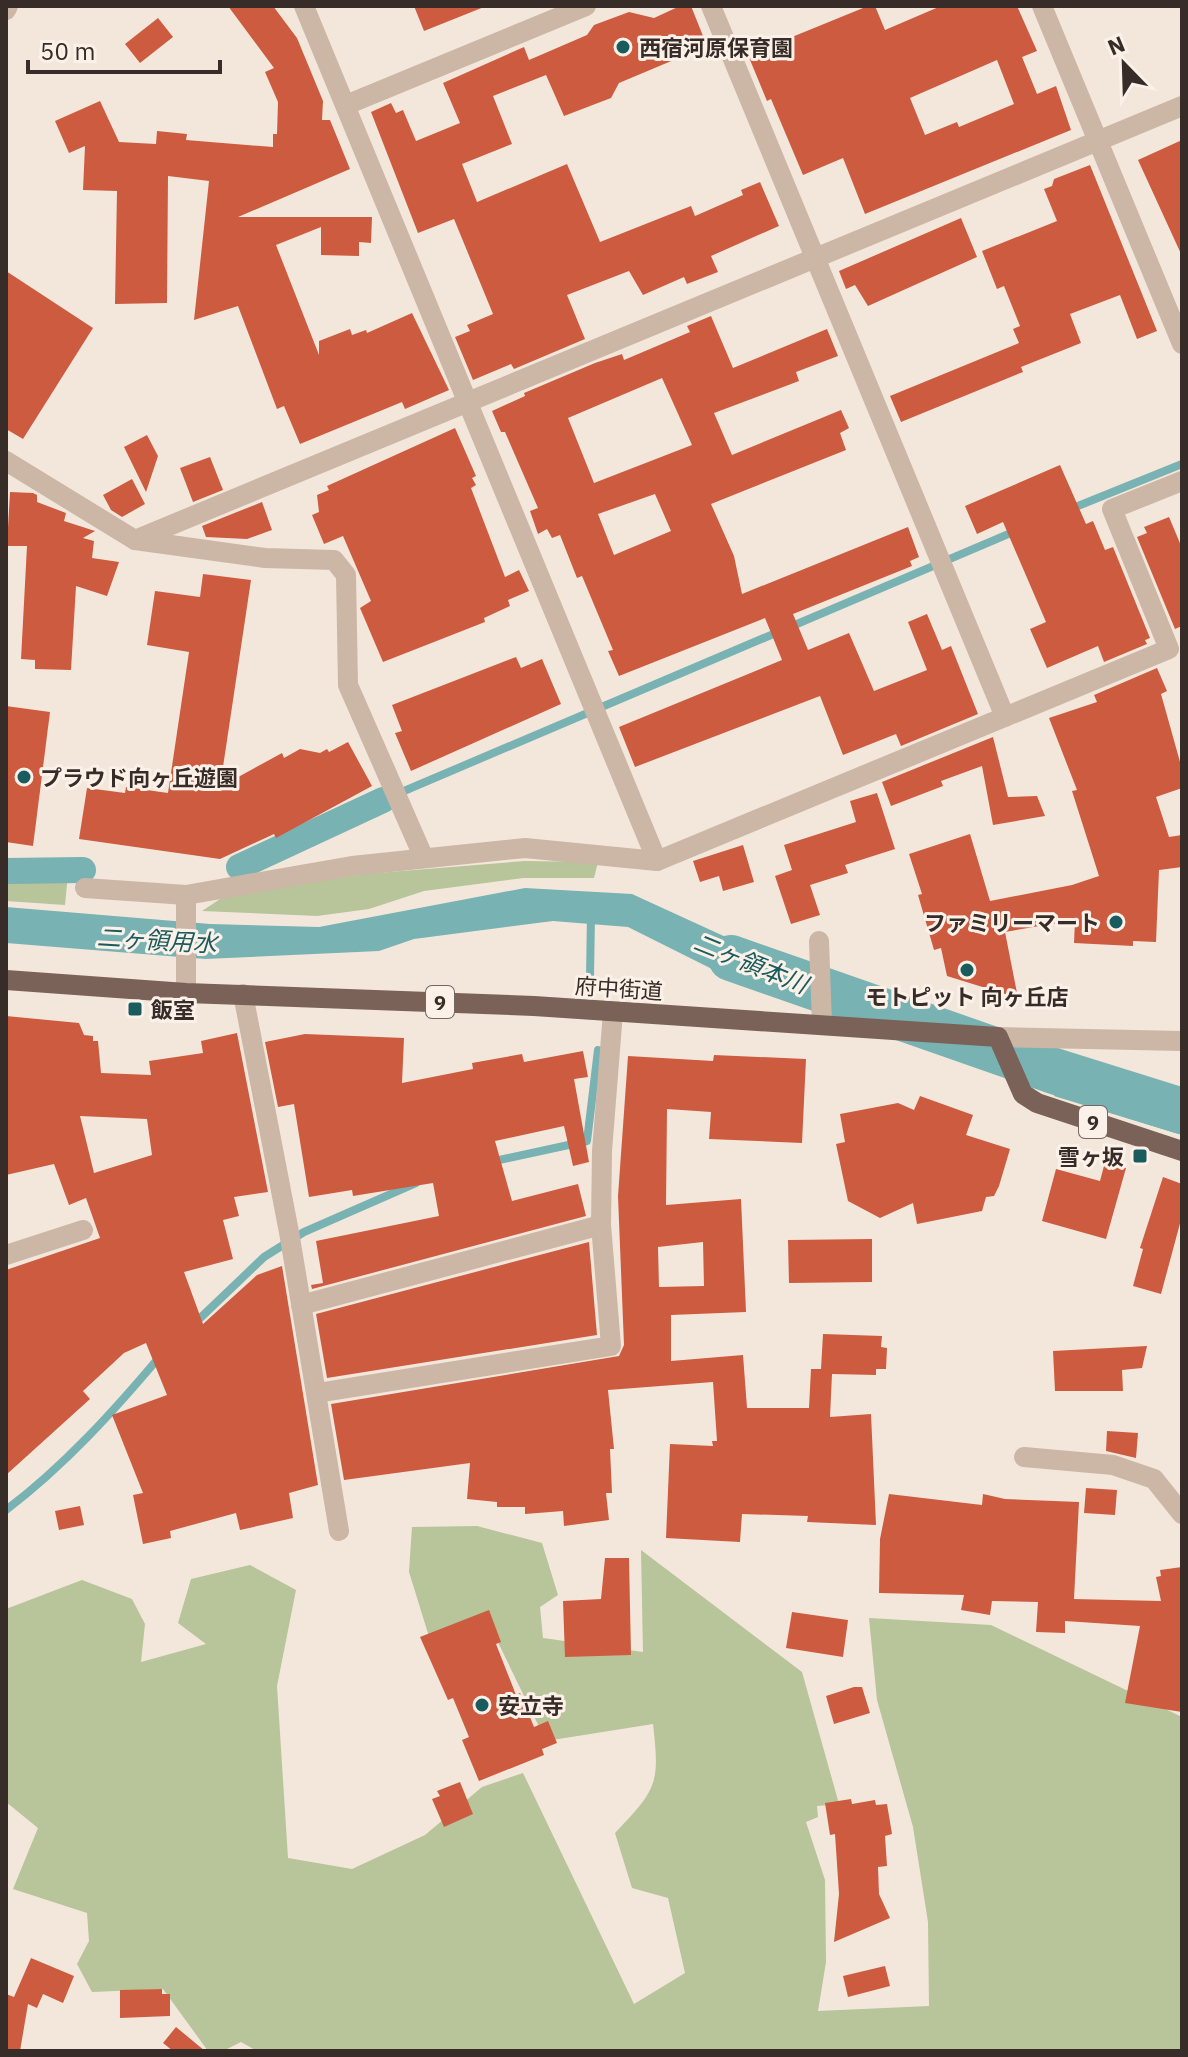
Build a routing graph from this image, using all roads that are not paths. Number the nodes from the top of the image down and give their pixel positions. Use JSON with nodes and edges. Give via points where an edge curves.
{"nodes":[{"id":1,"x":304,"y":6,"type":"edge"},
{"id":2,"x":586,"y":6,"type":"edge"},
{"id":3,"x":711,"y":6,"type":"edge"},
{"id":4,"x":1042,"y":6,"type":"edge"},
{"id":5,"x":346,"y":105,"type":"junction"},
{"id":6,"x":1182,"y":106,"type":"edge"},
{"id":7,"x":1098,"y":141,"type":"junction"},
{"id":8,"x":816,"y":257,"type":"junction"},
{"id":9,"x":1182,"y":344,"type":"edge"},
{"id":10,"x":469,"y":402,"type":"junction"},
{"id":11,"x":6,"y":461,"type":"edge"},
{"id":12,"x":1182,"y":481,"type":"edge"},
{"id":13,"x":135,"y":540,"type":"junction"},
{"id":14,"x":1005,"y":717,"type":"junction"},
{"id":15,"x":423,"y":856,"type":"junction"},
{"id":16,"x":657,"y":861,"type":"junction"},
{"id":17,"x":85,"y":888,"type":"dead end"},
{"id":18,"x":186,"y":902,"type":"junction"},
{"id":19,"x":819,"y":941,"type":"dead end"},
{"id":20,"x":6,"y":980,"type":"edge"},
{"id":21,"x":186,"y":993,"type":"junction"},
{"id":22,"x":243,"y":994,"type":"junction"},
{"id":23,"x":613,"y":1012,"type":"junction"},
{"id":24,"x":822,"y":1023,"type":"junction"},
{"id":25,"x":998,"y":1037,"type":"junction"},
{"id":26,"x":1182,"y":1041,"type":"edge"},
{"id":27,"x":1182,"y":1151,"type":"edge"},
{"id":28,"x":601,"y":1225,"type":"junction"},
{"id":29,"x":83,"y":1230,"type":"dead end"},
{"id":30,"x":6,"y":1255,"type":"edge"},
{"id":31,"x":301,"y":1305,"type":"junction"},
{"id":32,"x":317,"y":1393,"type":"junction"},
{"id":33,"x":1024,"y":1457,"type":"dead end"},
{"id":34,"x":1182,"y":1514,"type":"edge"},
{"id":35,"x":339,"y":1531,"type":"dead end"}],
"edges":[{"from":1,"to":5,"type":"street"},
{"from":2,"to":5,"type":"street"},
{"from":3,"to":8,"type":"street"},
{"from":4,"to":7,"type":"street"},
{"from":5,"to":10,"type":"street"},
{"from":6,"to":7,"type":"street"},
{"from":7,"to":8,"type":"street"},
{"from":7,"to":9,"type":"street"},
{"from":8,"to":10,"type":"street"},
{"from":8,"to":14,"type":"street"},
{"from":10,"to":13,"type":"street"},
{"from":10,"to":16,"type":"street"},
{"from":11,"to":13,"type":"street"},
{"from":12,"to":14,"type":"street","via":[[1112,509],[1169,649]]},
{"from":13,"to":15,"type":"street","via":[[265,558],[334,560],[346,575],[348,685]]},
{"from":14,"to":16,"type":"street"},
{"from":15,"to":16,"type":"street","via":[[525,848]]},
{"from":15,"to":18,"type":"street"},
{"from":17,"to":18,"type":"street"},
{"from":18,"to":21,"type":"street"},
{"from":19,"to":24,"type":"street"},
{"from":20,"to":21,"type":"main road","name":"府中街道","number":"9"},
{"from":21,"to":22,"type":"main road","name":"府中街道","number":"9"},
{"from":22,"to":23,"type":"main road","name":"府中街道","number":"9"},
{"from":22,"to":31,"type":"street"},
{"from":23,"to":24,"type":"main road","name":"府中街道","number":"9"},
{"from":23,"to":28,"type":"street"},
{"from":24,"to":25,"type":"main road","name":"府中街道","number":"9"},
{"from":25,"to":26,"type":"street"},
{"from":25,"to":27,"type":"main road","number":"9","via":[[1023,1094],[1037,1103]]},
{"from":28,"to":31,"type":"street"},
{"from":28,"to":32,"type":"street","via":[[611,1346]]},
{"from":29,"to":30,"type":"street"},
{"from":31,"to":32,"type":"street"},
{"from":32,"to":35,"type":"street"},
{"from":33,"to":34,"type":"street","via":[[1113,1465],[1154,1479]]}]}
